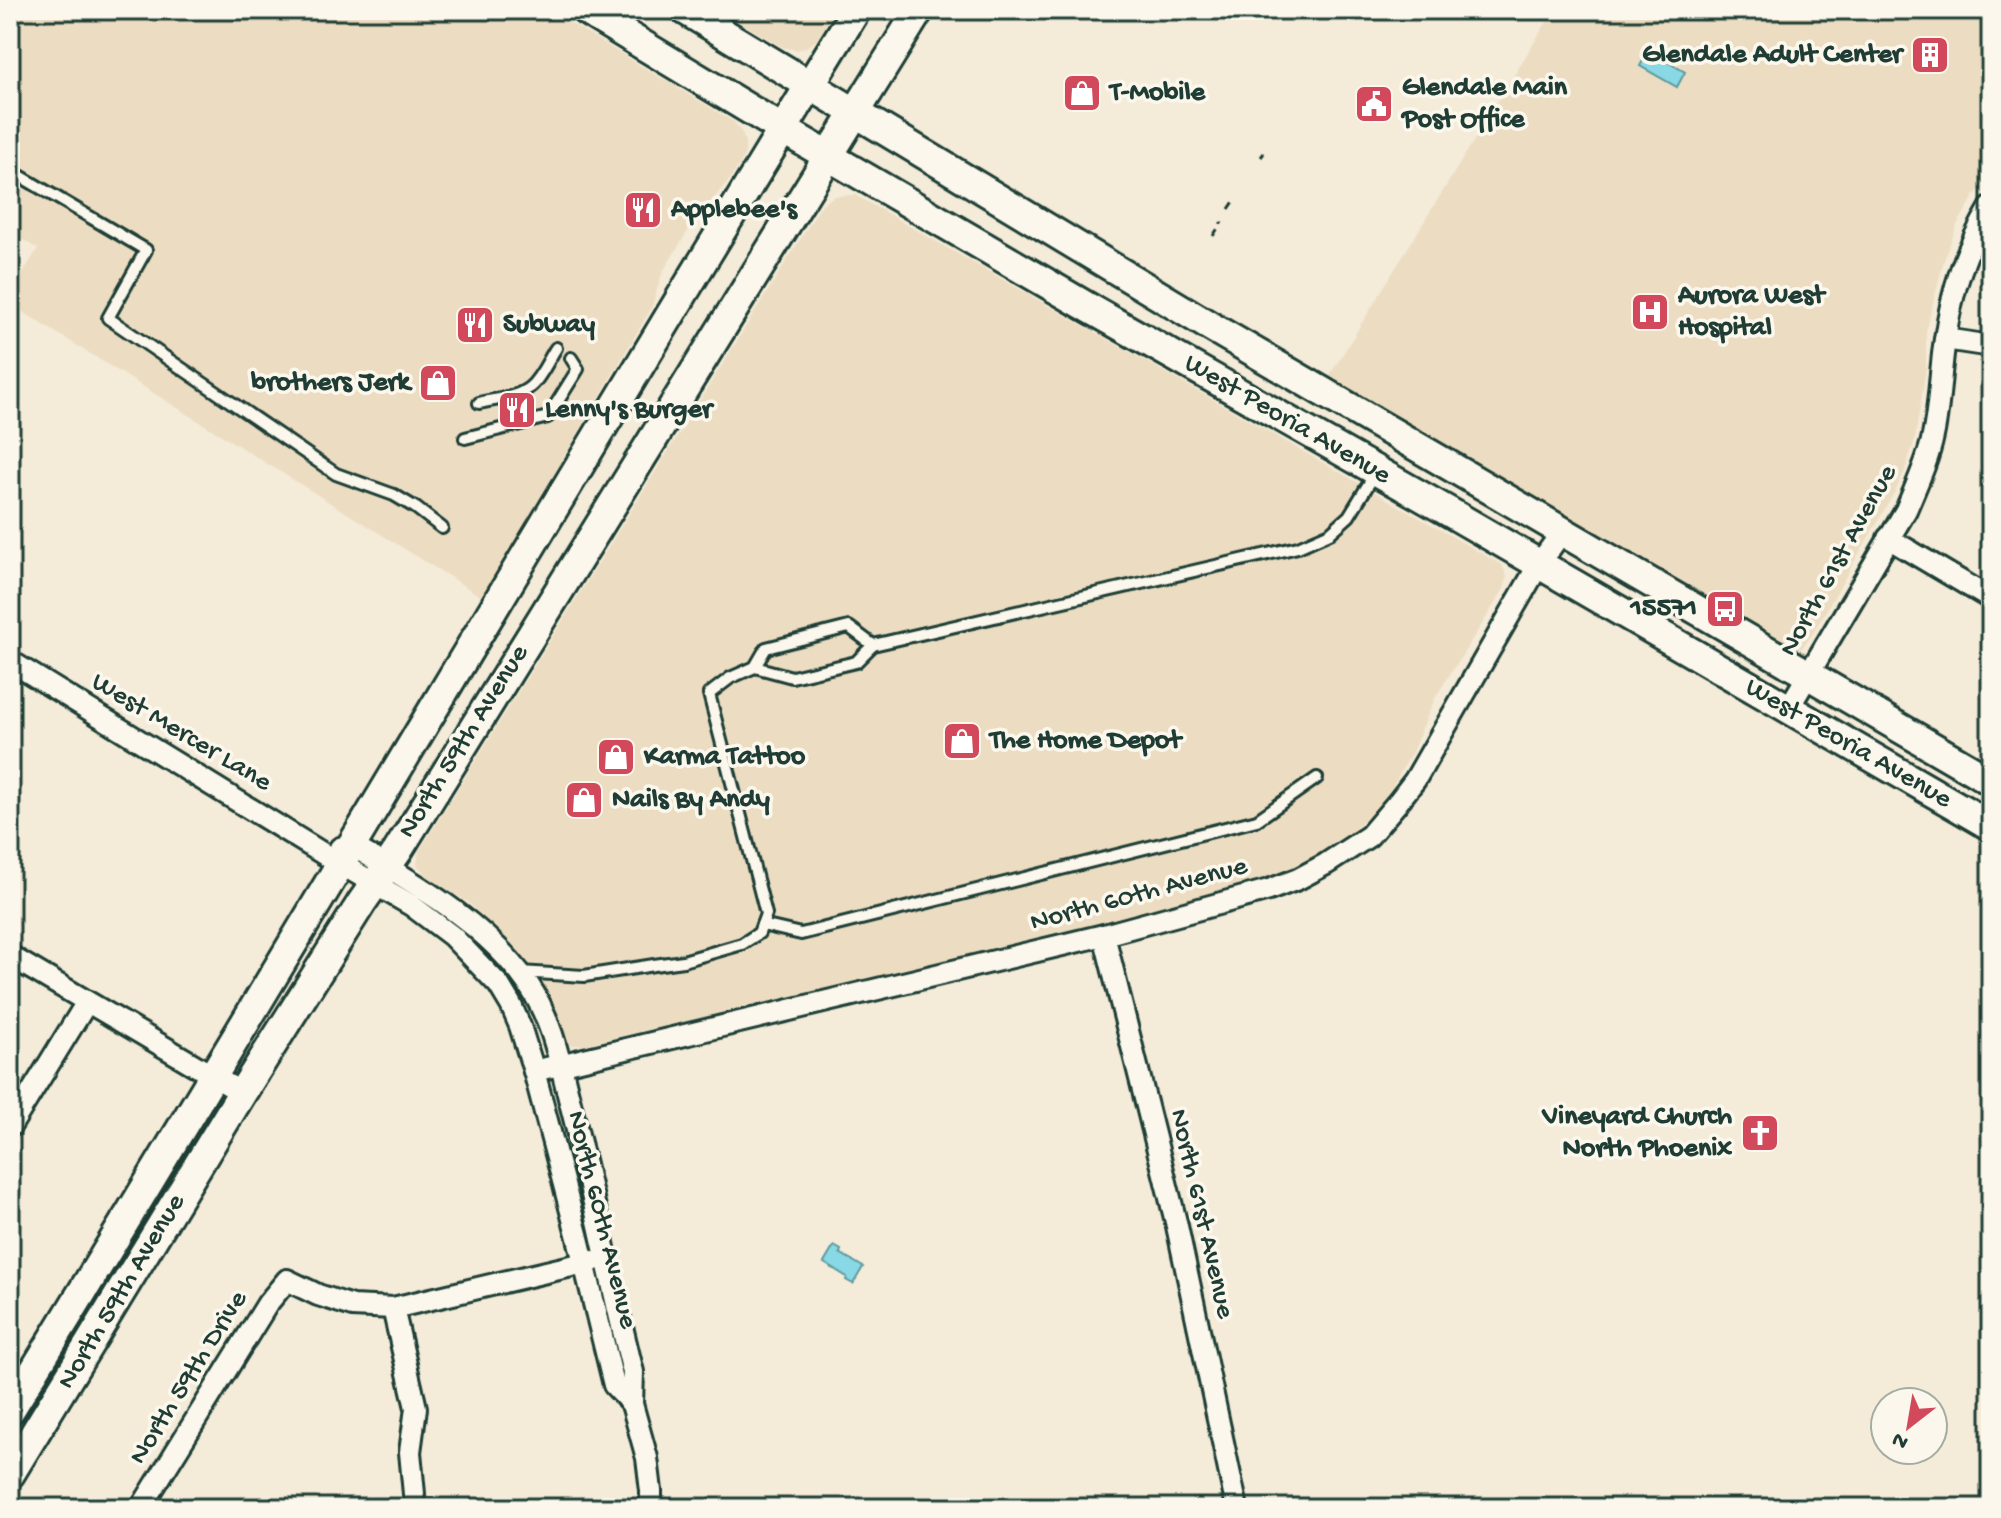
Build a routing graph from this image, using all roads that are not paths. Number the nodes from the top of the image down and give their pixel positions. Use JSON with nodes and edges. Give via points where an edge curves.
{"nodes":[{"id":1,"x":585,"y":10,"type":"edge"},
{"id":2,"x":685,"y":10,"type":"edge"},
{"id":3,"x":856,"y":10,"type":"edge"},
{"id":4,"x":919,"y":10,"type":"edge"},
{"id":5,"x":809,"y":85,"type":"junction"},
{"id":6,"x":856,"y":113,"type":"junction"},
{"id":7,"x":782,"y":129,"type":"junction"},
{"id":8,"x":828,"y":156,"type":"junction"},
{"id":9,"x":10,"y":170,"type":"edge"},
{"id":10,"x":1991,"y":207,"type":"edge"},
{"id":11,"x":1198,"y":319,"type":"junction"},
{"id":12,"x":1945,"y":339,"type":"junction"},
{"id":13,"x":1991,"y":346,"type":"edge"},
{"id":14,"x":556,"y":348,"type":"dead end"},
{"id":15,"x":1176,"y":357,"type":"junction"},
{"id":16,"x":571,"y":358,"type":"dead end"},
{"id":17,"x":479,"y":403,"type":"dead end"},
{"id":18,"x":465,"y":438,"type":"dead end"},
{"id":19,"x":1377,"y":471,"type":"junction"},
{"id":20,"x":442,"y":528,"type":"dead end"},
{"id":21,"x":1562,"y":532,"type":"junction"},
{"id":22,"x":1888,"y":538,"type":"junction"},
{"id":23,"x":1539,"y":564,"type":"junction"},
{"id":24,"x":1991,"y":599,"type":"edge"},
{"id":25,"x":873,"y":645,"type":"junction"},
{"id":26,"x":10,"y":661,"type":"edge"},
{"id":27,"x":755,"y":667,"type":"junction"},
{"id":28,"x":1807,"y":675,"type":"junction"},
{"id":29,"x":1788,"y":709,"type":"junction"},
{"id":30,"x":1317,"y":778,"type":"dead end"},
{"id":31,"x":1991,"y":781,"type":"edge"},
{"id":32,"x":1991,"y":826,"type":"edge"},
{"id":33,"x":338,"y":854,"type":"junction"},
{"id":34,"x":380,"y":875,"type":"junction"},
{"id":35,"x":762,"y":925,"type":"junction"},
{"id":36,"x":1104,"y":935,"type":"junction"},
{"id":37,"x":10,"y":956,"type":"edge"},
{"id":38,"x":519,"y":972,"type":"junction"},
{"id":39,"x":87,"y":1002,"type":"junction"},
{"id":40,"x":561,"y":1065,"type":"junction"},
{"id":41,"x":534,"y":1071,"type":"junction"},
{"id":42,"x":213,"y":1077,"type":"junction"},
{"id":43,"x":242,"y":1093,"type":"junction"},
{"id":44,"x":10,"y":1127,"type":"edge"},
{"id":45,"x":608,"y":1259,"type":"junction"},
{"id":46,"x":583,"y":1263,"type":"junction"},
{"id":47,"x":393,"y":1308,"type":"junction"},
{"id":48,"x":632,"y":1404,"type":"junction"},
{"id":49,"x":10,"y":1410,"type":"edge"},
{"id":50,"x":10,"y":1474,"type":"edge"},
{"id":51,"x":414,"y":1494,"type":"dead end"},
{"id":52,"x":141,"y":1508,"type":"edge"},
{"id":53,"x":651,"y":1508,"type":"edge"},
{"id":54,"x":1237,"y":1508,"type":"edge"}],
"edges":[{"from":1,"to":7,"type":"main road","name":"West Peoria Avenue"},
{"from":2,"to":5,"type":"main road","name":"West Peoria Avenue"},
{"from":3,"to":5,"type":"main road","name":"North 59th Avenue"},
{"from":4,"to":6,"type":"main road","name":"North 59th Avenue"},
{"from":5,"to":6,"type":"main road","name":"West Peoria Avenue"},
{"from":5,"to":7,"type":"main road","name":"North 59th Avenue"},
{"from":6,"to":8,"type":"main road","name":"North 59th Avenue"},
{"from":6,"to":11,"type":"main road","name":"West Peoria Avenue"},
{"from":7,"to":8,"type":"main road","name":"West Peoria Avenue"},
{"from":7,"to":33,"type":"main road","name":"North 59th Avenue"},
{"from":8,"to":15,"type":"main road","name":"West Peoria Avenue"},
{"from":8,"to":34,"type":"main road","name":"North 59th Avenue"},
{"from":9,"to":20,"type":"lane","via":[[146,250],[108,318],[336,474],[394,495]]},
{"from":10,"to":12,"type":"street","name":"North 61st Avenue","via":[[1958,276]]},
{"from":11,"to":15,"type":"main road"},
{"from":11,"to":21,"type":"main road","name":"West Peoria Avenue"},
{"from":12,"to":13,"type":"street"},
{"from":12,"to":22,"type":"street","name":"North 61st Avenue","via":[[1933,438],[1906,510]]},
{"from":14,"to":17,"type":"lane","via":[[533,386]]},
{"from":15,"to":19,"type":"main road","name":"West Peoria Avenue"},
{"from":16,"to":18,"type":"lane","via":[[578,369],[548,417]]},
{"from":19,"to":23,"type":"main road","name":"West Peoria Avenue"},
{"from":19,"to":25,"type":"lane","via":[[1349,516],[1330,533],[1298,547]]},
{"from":21,"to":23,"type":"street","name":"North 60th Avenue"},
{"from":21,"to":28,"type":"main road","name":"West Peoria Avenue"},
{"from":22,"to":24,"type":"street"},
{"from":22,"to":28,"type":"street","name":"North 61st Avenue"},
{"from":23,"to":29,"type":"main road","name":"West Peoria Avenue"},
{"from":23,"to":36,"type":"street","name":"North 60th Avenue","via":[[1415,780],[1369,836],[1326,864],[1269,890]]},
{"from":25,"to":27,"type":"lane","via":[[856,662],[792,677]]},
{"from":25,"to":27,"type":"lane","via":[[849,627],[766,648]]},
{"from":26,"to":33,"type":"street","name":"West Mercer Lane"},
{"from":27,"to":35,"type":"lane","via":[[709,694],[766,914]]},
{"from":28,"to":29,"type":"street","name":"North 61st Avenue"},
{"from":28,"to":31,"type":"main road","name":"West Peoria Avenue"},
{"from":29,"to":32,"type":"main road","name":"West Peoria Avenue"},
{"from":30,"to":35,"type":"lane","via":[[1257,820],[801,934]]},
{"from":33,"to":34,"type":"street","name":"West Mercer Lane"},
{"from":33,"to":42,"type":"main road","name":"North 59th Avenue"},
{"from":34,"to":38,"type":"street","name":"West Mercer Lane","via":[[461,916]]},
{"from":34,"to":41,"type":"street","name":"West Mercer Lane","via":[[452,936],[499,985]]},
{"from":34,"to":43,"type":"main road","name":"North 59th Avenue"},
{"from":35,"to":38,"type":"lane","via":[[742,944],[683,961],[584,976]]},
{"from":36,"to":40,"type":"street","name":"North 60th Avenue"},
{"from":36,"to":54,"type":"street","name":"North 61st Avenue","via":[[1177,1226]]},
{"from":37,"to":39,"type":"street"},
{"from":38,"to":40,"type":"street","name":"West Mercer Lane","via":[[539,1004]]},
{"from":39,"to":42,"type":"street"},
{"from":39,"to":44,"type":"street"},
{"from":40,"to":41,"type":"street","name":"North 60th Avenue"},
{"from":40,"to":45,"type":"street","name":"North 60th Avenue"},
{"from":41,"to":46,"type":"street","name":"North 60th Avenue"},
{"from":42,"to":43,"type":"street"},
{"from":42,"to":49,"type":"main road","name":"North 59th Avenue"},
{"from":43,"to":50,"type":"main road","name":"North 59th Avenue"},
{"from":45,"to":46,"type":"street"},
{"from":45,"to":48,"type":"street","name":"North 60th Avenue","via":[[633,1372]]},
{"from":46,"to":47,"type":"street"},
{"from":46,"to":48,"type":"street","name":"North 60th Avenue","via":[[614,1385]]},
{"from":47,"to":51,"type":"street","via":[[416,1408],[410,1452]]},
{"from":47,"to":52,"type":"street","name":"North 59th Drive","via":[[352,1306],[287,1280]]},
{"from":48,"to":53,"type":"street","name":"North 60th Avenue","via":[[647,1458]]}]}
